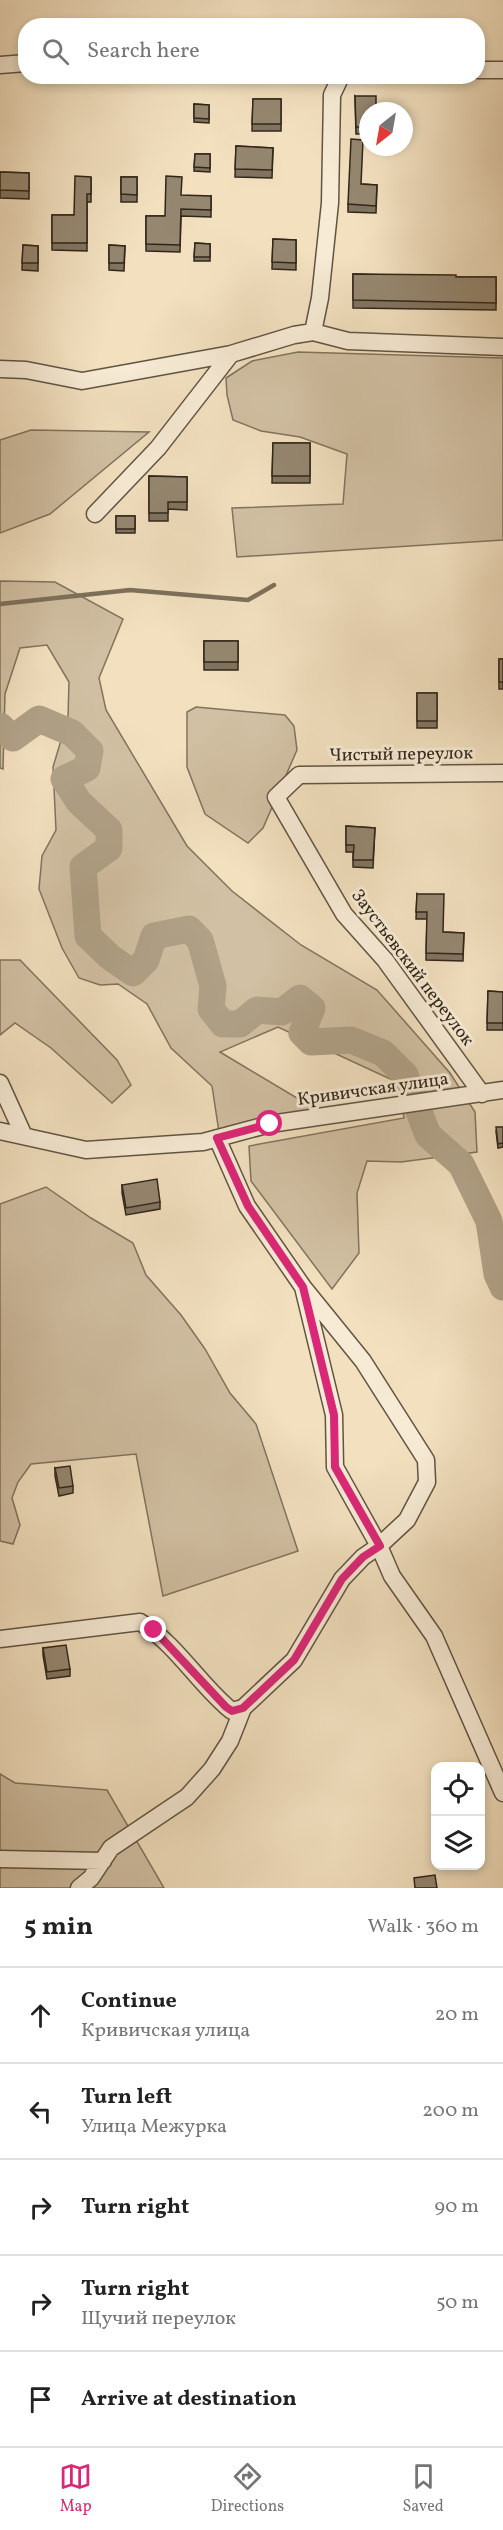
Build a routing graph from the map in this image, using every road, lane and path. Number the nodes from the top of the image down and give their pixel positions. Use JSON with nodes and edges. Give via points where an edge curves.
{"nodes":[{"id":1,"x":18,"y":64,"type":"edge"},
{"id":2,"x":0,"y":66,"type":"edge"},
{"id":3,"x":485,"y":70,"type":"edge"},
{"id":4,"x":503,"y":70,"type":"edge"},
{"id":5,"x":337,"y":84,"type":"edge"},
{"id":6,"x":313,"y":332,"type":"junction"},
{"id":7,"x":503,"y":347,"type":"edge"},
{"id":8,"x":231,"y":354,"type":"junction"},
{"id":9,"x":0,"y":369,"type":"edge"},
{"id":10,"x":95,"y":514,"type":"dead end"},
{"id":11,"x":503,"y":773,"type":"edge"},
{"id":12,"x":299,"y":775,"type":"joint"},
{"id":13,"x":0,"y":1083,"type":"edge"},
{"id":14,"x":503,"y":1090,"type":"edge"},
{"id":15,"x":482,"y":1094,"type":"junction"},
{"id":16,"x":0,"y":1131,"type":"edge"},
{"id":17,"x":24,"y":1136,"type":"junction"},
{"id":18,"x":217,"y":1138,"type":"junction"},
{"id":19,"x":303,"y":1287,"type":"junction"},
{"id":20,"x":380,"y":1546,"type":"junction"},
{"id":21,"x":0,"y":1639,"type":"edge"},
{"id":22,"x":243,"y":1708,"type":"junction"},
{"id":23,"x":503,"y":1793,"type":"edge"},
{"id":24,"x":0,"y":1859,"type":"edge"},
{"id":25,"x":103,"y":1861,"type":"junction"},
{"id":26,"x":79,"y":1888,"type":"edge"}],
"edges":[{"from":1,"to":2,"type":"street"},
{"from":3,"to":4,"type":"street"},
{"from":5,"to":6,"type":"street","via":[[332,95],[330,203]]},
{"from":6,"to":7,"type":"street","via":[[348,341]]},
{"from":6,"to":8,"type":"street"},
{"from":8,"to":9,"type":"street","via":[[82,381]]},
{"from":8,"to":10,"type":"street","via":[[158,448]]},
{"from":11,"to":12,"type":"street","name":"Чистый переулок"},
{"from":12,"to":15,"type":"street","name":"Заустьевский переулок","via":[[276,797],[344,914],[385,960]]},
{"from":13,"to":17,"type":"street"},
{"from":14,"to":15,"type":"street","name":"Кривичская улица"},
{"from":15,"to":18,"type":"street","name":"Кривичская улица","via":[[270,1124]]},
{"from":16,"to":17,"type":"street","name":"Кривичская улица"},
{"from":17,"to":18,"type":"street","name":"Кривичская улица","via":[[86,1150]]},
{"from":18,"to":19,"type":"street","via":[[248,1206]]},
{"from":19,"to":20,"type":"street","via":[[334,1415],[335,1467]]},
{"from":19,"to":20,"type":"street","via":[[363,1361],[426,1460],[428,1482],[419,1500],[407,1520]]},
{"from":20,"to":22,"type":"street","via":[[342,1579],[294,1660]]},
{"from":20,"to":23,"type":"street","via":[[392,1576],[434,1636]]},
{"from":21,"to":22,"type":"street","via":[[140,1622],[154,1630],[226,1707],[232,1711]]},
{"from":22,"to":25,"type":"street","via":[[230,1741],[187,1797],[111,1848]]},
{"from":24,"to":25,"type":"street"},
{"from":25,"to":26,"type":"street"}]}
